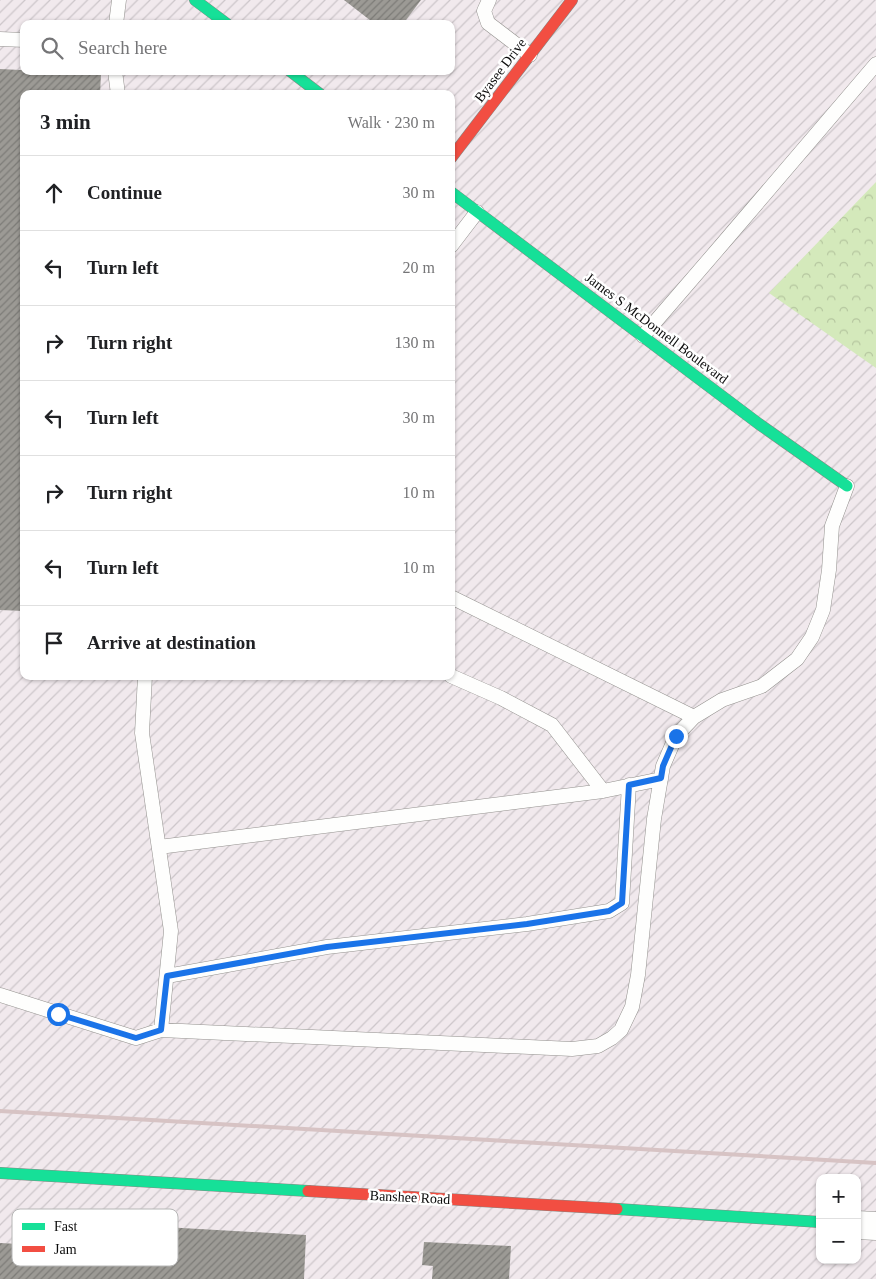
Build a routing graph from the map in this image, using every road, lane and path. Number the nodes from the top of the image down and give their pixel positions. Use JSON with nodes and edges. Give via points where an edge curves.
{"nodes":[{"id":1,"x":119,"y":0,"type":"edge"},
{"id":2,"x":195,"y":0,"type":"edge"},
{"id":3,"x":489,"y":0,"type":"edge"},
{"id":4,"x":572,"y":0,"type":"edge"},
{"id":5,"x":116,"y":20,"type":"edge"},
{"id":6,"x":221,"y":20,"type":"edge"},
{"id":7,"x":0,"y":39,"type":"edge"},
{"id":8,"x":20,"y":40,"type":"edge"},
{"id":9,"x":530,"y":55,"type":"junction"},
{"id":10,"x":876,"y":64,"type":"edge"},
{"id":11,"x":116,"y":75,"type":"edge"},
{"id":12,"x":295,"y":75,"type":"edge"},
{"id":13,"x":117,"y":90,"type":"edge"},
{"id":14,"x":315,"y":90,"type":"edge"},
{"id":15,"x":455,"y":153,"type":"edge"},
{"id":16,"x":455,"y":195,"type":"edge"},
{"id":17,"x":477,"y":212,"type":"junction"},
{"id":18,"x":455,"y":241,"type":"edge"},
{"id":19,"x":643,"y":336,"type":"junction"},
{"id":20,"x":847,"y":486,"type":"joint"},
{"id":21,"x":455,"y":599,"type":"edge"},
{"id":22,"x":455,"y":678,"type":"edge"},
{"id":23,"x":144,"y":680,"type":"edge"},
{"id":24,"x":694,"y":717,"type":"junction"},
{"id":25,"x":661,"y":778,"type":"junction"},
{"id":26,"x":629,"y":785,"type":"junction"},
{"id":27,"x":602,"y":791,"type":"junction"},
{"id":28,"x":159,"y":847,"type":"junction"},
{"id":29,"x":167,"y":976,"type":"junction"},
{"id":30,"x":0,"y":995,"type":"edge"},
{"id":31,"x":161,"y":1030,"type":"junction"},
{"id":32,"x":0,"y":1173,"type":"edge"},
{"id":33,"x":816,"y":1222,"type":"edge"},
{"id":34,"x":861,"y":1225,"type":"edge"},
{"id":35,"x":876,"y":1226,"type":"edge"}],
"edges":[{"from":1,"to":5,"type":"lane"},
{"from":2,"to":6,"type":"street"},
{"from":3,"to":9,"type":"lane","via":[[484,11],[488,23]]},
{"from":4,"to":9,"type":"street","name":"Byasee Drive"},
{"from":7,"to":8,"type":"lane"},
{"from":9,"to":15,"type":"street","name":"Byasee Drive"},
{"from":10,"to":19,"type":"lane"},
{"from":11,"to":13,"type":"lane"},
{"from":12,"to":14,"type":"street"},
{"from":16,"to":17,"type":"street","name":"James S McDonnell Boulevard"},
{"from":17,"to":18,"type":"lane"},
{"from":17,"to":19,"type":"street","name":"James S McDonnell Boulevard"},
{"from":19,"to":20,"type":"street","name":"James S McDonnell Boulevard"},
{"from":20,"to":24,"type":"lane","via":[[832,526],[823,610],[812,637],[797,659],[762,686],[722,700]]},
{"from":21,"to":24,"type":"lane"},
{"from":22,"to":27,"type":"lane","via":[[552,725]]},
{"from":23,"to":28,"type":"lane","via":[[142,734]]},
{"from":24,"to":25,"type":"lane","via":[[676,736]]},
{"from":25,"to":26,"type":"lane"},
{"from":25,"to":31,"type":"lane","via":[[632,1007],[621,1030],[598,1046],[572,1049]]},
{"from":26,"to":27,"type":"lane"},
{"from":26,"to":29,"type":"lane","via":[[622,903],[609,911],[527,924],[327,947]]},
{"from":27,"to":28,"type":"lane"},
{"from":28,"to":29,"type":"lane","via":[[171,931]]},
{"from":29,"to":31,"type":"lane"},
{"from":30,"to":31,"type":"lane","via":[[136,1038]]},
{"from":32,"to":33,"type":"street","name":"Banshee Road"},
{"from":34,"to":35,"type":"street"}]}
